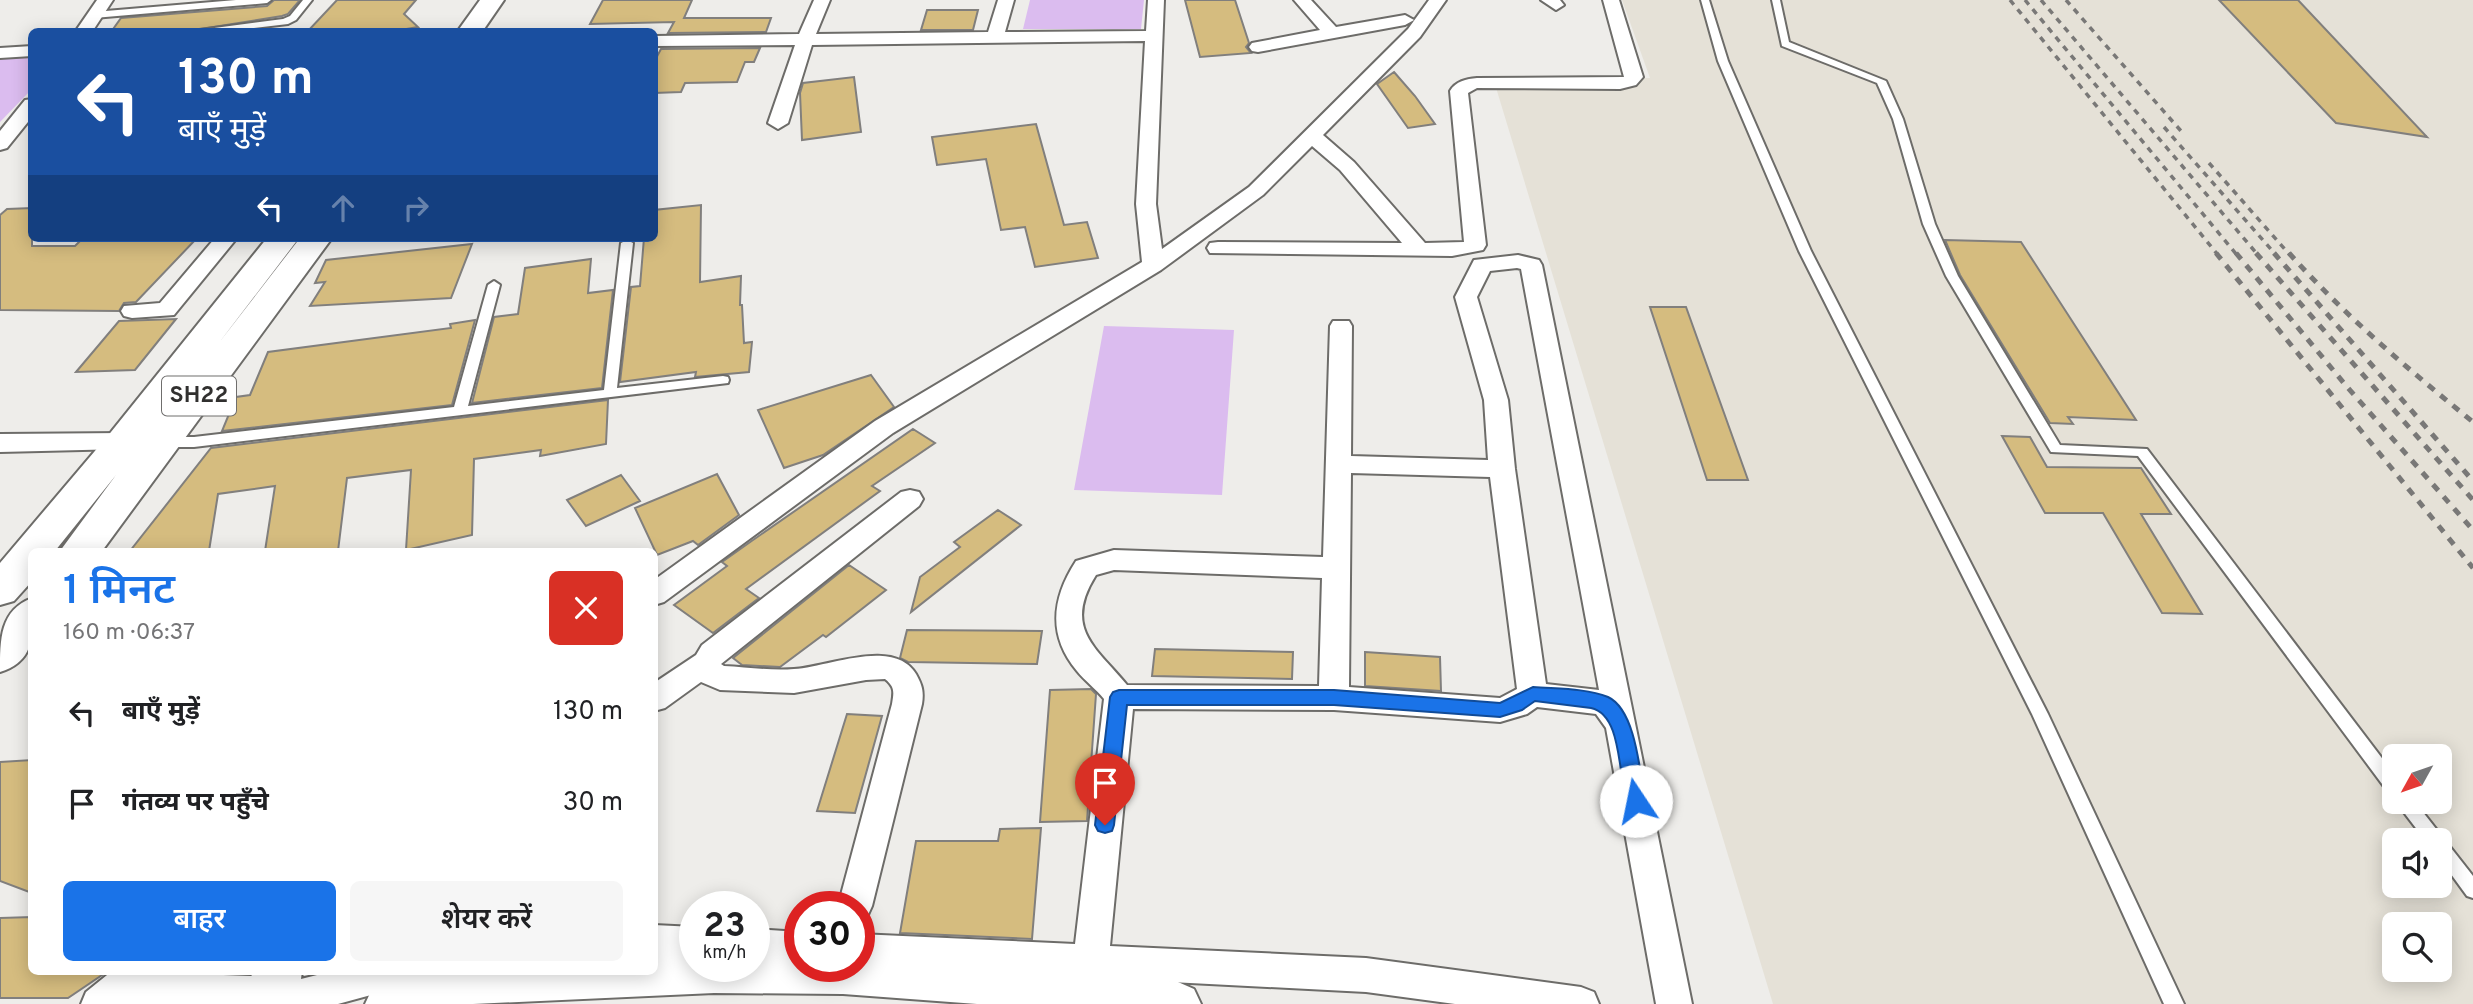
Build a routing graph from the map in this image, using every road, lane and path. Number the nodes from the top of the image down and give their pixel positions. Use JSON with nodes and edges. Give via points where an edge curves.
{"nodes":[{"id":1,"x":105,"y":0,"type":"edge"},
{"id":2,"x":267,"y":0,"type":"edge"},
{"id":3,"x":308,"y":0,"type":"edge"},
{"id":4,"x":466,"y":0,"type":"edge"},
{"id":5,"x":492,"y":0,"type":"edge"},
{"id":6,"x":822,"y":0,"type":"edge"},
{"id":7,"x":1006,"y":0,"type":"edge"},
{"id":8,"x":1156,"y":0,"type":"edge"},
{"id":9,"x":1302,"y":0,"type":"edge"},
{"id":10,"x":1438,"y":0,"type":"edge"},
{"id":11,"x":1611,"y":0,"type":"edge"},
{"id":12,"x":1706,"y":0,"type":"edge"},
{"id":13,"x":1776,"y":0,"type":"edge"},
{"id":14,"x":1392,"y":7,"type":"dead end"},
{"id":15,"x":94,"y":15,"type":"junction"},
{"id":16,"x":1410,"y":27,"type":"junction"},
{"id":17,"x":86,"y":28,"type":"edge"},
{"id":18,"x":227,"y":28,"type":"edge"},
{"id":19,"x":447,"y":28,"type":"edge"},
{"id":20,"x":472,"y":28,"type":"edge"},
{"id":21,"x":1332,"y":33,"type":"junction"},
{"id":22,"x":1154,"y":36,"type":"junction"},
{"id":23,"x":995,"y":38,"type":"junction"},
{"id":24,"x":804,"y":40,"type":"junction"},
{"id":25,"x":658,"y":41,"type":"edge"},
{"id":26,"x":1258,"y":47,"type":"dead end"},
{"id":27,"x":28,"y":51,"type":"edge"},
{"id":28,"x":0,"y":53,"type":"edge"},
{"id":29,"x":28,"y":109,"type":"edge"},
{"id":30,"x":778,"y":123,"type":"dead end"},
{"id":31,"x":1311,"y":134,"type":"junction"},
{"id":32,"x":0,"y":144,"type":"edge"},
{"id":33,"x":223,"y":242,"type":"edge"},
{"id":34,"x":280,"y":242,"type":"edge"},
{"id":35,"x":313,"y":242,"type":"edge"},
{"id":36,"x":627,"y":243,"type":"dead end"},
{"id":37,"x":1218,"y":248,"type":"dead end"},
{"id":38,"x":1419,"y":250,"type":"junction"},
{"id":39,"x":1153,"y":265,"type":"junction"},
{"id":40,"x":494,"y":285,"type":"dead end"},
{"id":41,"x":132,"y":311,"type":"dead end"},
{"id":42,"x":1341,"y":326,"type":"dead end"},
{"id":43,"x":723,"y":380,"type":"dead end"},
{"id":44,"x":610,"y":393,"type":"junction"},
{"id":45,"x":460,"y":411,"type":"junction"},
{"id":46,"x":124,"y":441,"type":"junction"},
{"id":47,"x":165,"y":442,"type":"junction"},
{"id":48,"x":0,"y":443,"type":"edge"},
{"id":49,"x":1338,"y":464,"type":"junction"},
{"id":50,"x":1502,"y":469,"type":"junction"},
{"id":51,"x":910,"y":499,"type":"dead end"},
{"id":52,"x":35,"y":548,"type":"edge"},
{"id":53,"x":82,"y":548,"type":"edge"},
{"id":54,"x":28,"y":557,"type":"edge"},
{"id":55,"x":1336,"y":568,"type":"junction"},
{"id":56,"x":0,"y":590,"type":"edge"},
{"id":57,"x":658,"y":593,"type":"edge"},
{"id":58,"x":28,"y":619,"type":"edge"},
{"id":59,"x":0,"y":655,"type":"edge"},
{"id":60,"x":706,"y":663,"type":"junction"},
{"id":61,"x":1533,"y":694,"type":"junction"},
{"id":62,"x":658,"y":696,"type":"edge"},
{"id":63,"x":1119,"y":697,"type":"junction"},
{"id":64,"x":1334,"y":698,"type":"junction"},
{"id":65,"x":1621,"y":723,"type":"junction"},
{"id":66,"x":2382,"y":772,"type":"edge"},
{"id":67,"x":2414,"y":814,"type":"edge"},
{"id":68,"x":2426,"y":828,"type":"edge"},
{"id":69,"x":2452,"y":862,"type":"edge"},
{"id":70,"x":2473,"y":890,"type":"edge"},
{"id":71,"x":859,"y":891,"type":"edge"},
{"id":72,"x":658,"y":941,"type":"edge"},
{"id":73,"x":679,"y":942,"type":"edge"},
{"id":74,"x":875,"y":951,"type":"edge"},
{"id":75,"x":1091,"y":960,"type":"junction"},
{"id":76,"x":658,"y":974,"type":"edge"},
{"id":77,"x":280,"y":975,"type":"edge"},
{"id":78,"x":387,"y":975,"type":"edge"},
{"id":79,"x":630,"y":975,"type":"edge"},
{"id":80,"x":120,"y":987,"type":"edge"},
{"id":81,"x":257,"y":993,"type":"junction"},
{"id":82,"x":388,"y":1004,"type":"edge"},
{"id":83,"x":1178,"y":1004,"type":"edge"},
{"id":84,"x":1581,"y":1004,"type":"edge"},
{"id":85,"x":1674,"y":1004,"type":"edge"},
{"id":86,"x":2174,"y":1004,"type":"edge"}],
"edges":[{"from":1,"to":15,"type":"street"},
{"from":2,"to":15,"type":"lane"},
{"from":3,"to":18,"type":"lane","via":[[285,22]]},
{"from":4,"to":19,"type":"highway"},
{"from":5,"to":20,"type":"highway"},
{"from":6,"to":24,"type":"street"},
{"from":7,"to":23,"type":"street"},
{"from":8,"to":22,"type":"street"},
{"from":9,"to":21,"type":"street"},
{"from":10,"to":16,"type":"street"},
{"from":11,"to":38,"type":"street","via":[[1634,77],[1620,84],[1477,83],[1463,87],[1459,91],[1475,245]]},
{"from":12,"to":86,"type":"lane","via":[[1723,61],[1805,251],[2040,714]]},
{"from":13,"to":66,"type":"lane","via":[[1785,44],[1881,81],[1898,119],[1929,224],[1952,276],[2056,449],[2142,452]]},
{"from":14,"to":16,"type":"street"},
{"from":15,"to":17,"type":"street"},
{"from":16,"to":21,"type":"street"},
{"from":16,"to":31,"type":"street"},
{"from":21,"to":26,"type":"street"},
{"from":22,"to":23,"type":"street"},
{"from":22,"to":39,"type":"street","via":[[1146,204]]},
{"from":23,"to":24,"type":"street"},
{"from":24,"to":25,"type":"street"},
{"from":24,"to":30,"type":"street"},
{"from":27,"to":28,"type":"street"},
{"from":29,"to":32,"type":"street"},
{"from":31,"to":38,"type":"street","via":[[1347,166]]},
{"from":31,"to":39,"type":"street","via":[[1256,191]]},
{"from":33,"to":41,"type":"street","via":[[166,310]]},
{"from":34,"to":46,"type":"highway","number":"SH22"},
{"from":35,"to":47,"type":"highway","number":"SH22"},
{"from":36,"to":44,"type":"lane"},
{"from":37,"to":38,"type":"street"},
{"from":39,"to":57,"type":"street","via":[[884,427]]},
{"from":40,"to":45,"type":"lane"},
{"from":42,"to":49,"type":"street"},
{"from":43,"to":44,"type":"lane"},
{"from":44,"to":45,"type":"lane"},
{"from":45,"to":47,"type":"lane"},
{"from":46,"to":48,"type":"street"},
{"from":46,"to":52,"type":"highway","number":"SH22"},
{"from":47,"to":53,"type":"highway","number":"SH22"},
{"from":49,"to":50,"type":"street"},
{"from":49,"to":55,"type":"street"},
{"from":50,"to":61,"type":"street"},
{"from":50,"to":65,"type":"street","via":[[1496,400],[1466,297],[1482,265],[1518,261],[1531,265]]},
{"from":51,"to":60,"type":"street","via":[[712,653]]},
{"from":54,"to":56,"type":"highway","number":"SH22"},
{"from":55,"to":63,"type":"street","via":[[1114,560],[1086,568],[1072,595],[1067,620],[1073,644]]},
{"from":55,"to":64,"type":"street"},
{"from":58,"to":59,"type":"highway"},
{"from":60,"to":62,"type":"street"},
{"from":60,"to":71,"type":"street","via":[[710,673],[720,678],[794,681],[891,667],[901,675],[909,689],[907,704]]},
{"from":61,"to":64,"type":"street","via":[[1500,710]]},
{"from":61,"to":65,"type":"street","via":[[1605,703]]},
{"from":63,"to":64,"type":"street"},
{"from":63,"to":75,"type":"street"},
{"from":65,"to":85,"type":"street"},
{"from":67,"to":68,"type":"lane"},
{"from":69,"to":70,"type":"lane"},
{"from":72,"to":73,"type":"street"},
{"from":74,"to":75,"type":"street"},
{"from":75,"to":84,"type":"street","via":[[1366,975]]},
{"from":76,"to":83,"type":"street","via":[[843,973]]},
{"from":77,"to":81,"type":"street"},
{"from":78,"to":81,"type":"street","via":[[301,996]]},
{"from":79,"to":82,"type":"street","via":[[489,980]]},
{"from":80,"to":81,"type":"street"}]}
